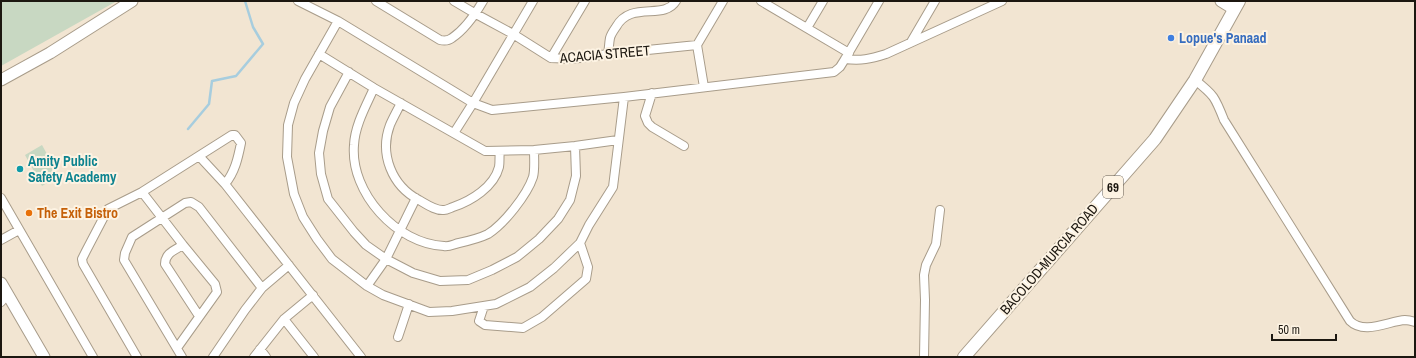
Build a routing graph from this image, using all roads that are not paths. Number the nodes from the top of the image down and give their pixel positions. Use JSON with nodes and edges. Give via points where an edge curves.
{"nodes":[{"id":1,"x":132,"y":1,"type":"edge"},
{"id":2,"x":298,"y":1,"type":"edge"},
{"id":3,"x":376,"y":1,"type":"edge"},
{"id":4,"x":454,"y":1,"type":"edge"},
{"id":5,"x":484,"y":1,"type":"edge"},
{"id":6,"x":533,"y":1,"type":"edge"},
{"id":7,"x":584,"y":1,"type":"edge"},
{"id":8,"x":648,"y":1,"type":"edge"},
{"id":9,"x":676,"y":1,"type":"edge"},
{"id":10,"x":723,"y":1,"type":"edge"},
{"id":11,"x":761,"y":1,"type":"edge"},
{"id":12,"x":823,"y":1,"type":"edge"},
{"id":13,"x":879,"y":1,"type":"edge"},
{"id":14,"x":935,"y":1,"type":"edge"},
{"id":15,"x":1002,"y":1,"type":"edge"},
{"id":16,"x":1221,"y":1,"type":"edge"},
{"id":17,"x":1236,"y":5,"type":"edge"},
{"id":18,"x":650,"y":10,"type":"junction"},
{"id":19,"x":476,"y":14,"type":"junction"},
{"id":20,"x":338,"y":21,"type":"junction"},
{"id":21,"x":808,"y":28,"type":"junction"},
{"id":22,"x":513,"y":34,"type":"junction"},
{"id":23,"x":911,"y":42,"type":"junction"},
{"id":24,"x":697,"y":45,"type":"junction"},
{"id":25,"x":319,"y":54,"type":"junction"},
{"id":26,"x":608,"y":54,"type":"junction"},
{"id":27,"x":847,"y":56,"type":"junction"},
{"id":28,"x":551,"y":58,"type":"junction"},
{"id":29,"x":349,"y":72,"type":"junction"},
{"id":30,"x":1,"y":80,"type":"edge"},
{"id":31,"x":1194,"y":80,"type":"junction"},
{"id":32,"x":704,"y":87,"type":"junction"},
{"id":33,"x":374,"y":88,"type":"junction"},
{"id":34,"x":652,"y":93,"type":"junction"},
{"id":35,"x":624,"y":98,"type":"junction"},
{"id":36,"x":401,"y":103,"type":"junction"},
{"id":37,"x":473,"y":103,"type":"junction"},
{"id":38,"x":454,"y":133,"type":"junction"},
{"id":39,"x":618,"y":140,"type":"junction"},
{"id":40,"x":575,"y":146,"type":"junction"},
{"id":41,"x":684,"y":146,"type":"dead end"},
{"id":42,"x":534,"y":150,"type":"junction"},
{"id":43,"x":500,"y":151,"type":"junction"},
{"id":44,"x":199,"y":156,"type":"junction"},
{"id":45,"x":225,"y":184,"type":"junction"},
{"id":46,"x":142,"y":192,"type":"junction"},
{"id":47,"x":1,"y":198,"type":"edge"},
{"id":48,"x":416,"y":198,"type":"junction"},
{"id":49,"x":940,"y":210,"type":"dead end"},
{"id":50,"x":163,"y":216,"type":"junction"},
{"id":51,"x":19,"y":230,"type":"junction"},
{"id":52,"x":400,"y":230,"type":"junction"},
{"id":53,"x":1,"y":240,"type":"edge"},
{"id":54,"x":580,"y":243,"type":"junction"},
{"id":55,"x":183,"y":245,"type":"junction"},
{"id":56,"x":386,"y":259,"type":"junction"},
{"id":57,"x":289,"y":265,"type":"junction"},
{"id":58,"x":1,"y":283,"type":"edge"},
{"id":59,"x":366,"y":286,"type":"junction"},
{"id":60,"x":262,"y":288,"type":"junction"},
{"id":61,"x":313,"y":294,"type":"junction"},
{"id":62,"x":4,"y":298,"type":"edge"},
{"id":63,"x":409,"y":304,"type":"junction"},
{"id":64,"x":484,"y":306,"type":"junction"},
{"id":65,"x":199,"y":316,"type":"junction"},
{"id":66,"x":284,"y":319,"type":"junction"},
{"id":67,"x":1415,"y":322,"type":"edge"},
{"id":68,"x":398,"y":337,"type":"dead end"},
{"id":69,"x":176,"y":348,"type":"junction"},
{"id":70,"x":260,"y":349,"type":"junction"},
{"id":71,"x":41,"y":355,"type":"edge"},
{"id":72,"x":93,"y":357,"type":"edge"},
{"id":73,"x":137,"y":357,"type":"edge"},
{"id":74,"x":182,"y":357,"type":"edge"},
{"id":75,"x":213,"y":357,"type":"edge"},
{"id":76,"x":254,"y":357,"type":"edge"},
{"id":77,"x":266,"y":357,"type":"edge"},
{"id":78,"x":314,"y":357,"type":"edge"},
{"id":79,"x":361,"y":357,"type":"edge"},
{"id":80,"x":924,"y":357,"type":"edge"},
{"id":81,"x":964,"y":357,"type":"edge"}],
"edges":[{"from":1,"to":30,"type":"street","via":[[50,53]]},
{"from":2,"to":20,"type":"street"},
{"from":3,"to":19,"type":"street","via":[[440,40],[446,41],[452,39]]},
{"from":4,"to":19,"type":"street","name":"ACACIA STREET"},
{"from":5,"to":19,"type":"street"},
{"from":6,"to":22,"type":"street"},
{"from":7,"to":28,"type":"street"},
{"from":8,"to":18,"type":"street"},
{"from":9,"to":18,"type":"street","via":[[670,8]]},
{"from":10,"to":24,"type":"street"},
{"from":11,"to":21,"type":"street"},
{"from":12,"to":21,"type":"street"},
{"from":13,"to":27,"type":"street"},
{"from":14,"to":23,"type":"street"},
{"from":15,"to":23,"type":"street"},
{"from":16,"to":17,"type":"street"},
{"from":17,"to":31,"type":"main road","name":"BACOLOD-MURCIA ROAD","number":"69"},
{"from":18,"to":26,"type":"street","via":[[626,14],[618,22],[610,36]]},
{"from":19,"to":22,"type":"street","name":"ACACIA STREET"},
{"from":20,"to":25,"type":"street"},
{"from":20,"to":37,"type":"street"},
{"from":21,"to":27,"type":"street"},
{"from":22,"to":28,"type":"street","name":"ACACIA STREET"},
{"from":22,"to":37,"type":"street"},
{"from":23,"to":27,"type":"street","via":[[869,60],[857,60]]},
{"from":24,"to":26,"type":"street","name":"ACACIA STREET"},
{"from":24,"to":32,"type":"street"},
{"from":25,"to":29,"type":"street"},
{"from":25,"to":59,"type":"street","via":[[294,103],[288,125],[287,157],[294,194],[303,217],[332,259]]},
{"from":26,"to":28,"type":"street","name":"ACACIA STREET","via":[[572,59]]},
{"from":27,"to":32,"type":"street","via":[[840,67],[827,74]]},
{"from":29,"to":33,"type":"street"},
{"from":29,"to":56,"type":"street","via":[[330,107],[319,153],[321,174],[328,199],[366,245]]},
{"from":31,"to":67,"type":"street","via":[[1217,101],[1224,120],[1350,321],[1354,325],[1366,327],[1406,320]]},
{"from":31,"to":81,"type":"main road","name":"BACOLOD-MURCIA ROAD","number":"69","via":[[1155,139]]},
{"from":32,"to":34,"type":"street"},
{"from":33,"to":36,"type":"street"},
{"from":33,"to":52,"type":"street","via":[[358,126],[354,144],[354,164],[371,202],[379,213]]},
{"from":34,"to":35,"type":"street"},
{"from":34,"to":41,"type":"street","via":[[645,116],[648,123]]},
{"from":35,"to":37,"type":"street","via":[[492,110]]},
{"from":35,"to":39,"type":"street"},
{"from":36,"to":38,"type":"street"},
{"from":36,"to":48,"type":"street","via":[[390,126],[386,145],[388,164],[395,179],[406,192]]},
{"from":37,"to":38,"type":"street"},
{"from":38,"to":43,"type":"street","via":[[485,152]]},
{"from":39,"to":40,"type":"street"},
{"from":39,"to":54,"type":"street","via":[[613,187]]},
{"from":40,"to":42,"type":"street"},
{"from":40,"to":56,"type":"street","via":[[576,176],[570,200],[558,219],[517,257],[468,280],[440,281],[413,273]]},
{"from":42,"to":43,"type":"street"},
{"from":42,"to":52,"type":"street","via":[[533,177],[520,201],[488,234],[446,246],[424,243]]},
{"from":43,"to":48,"type":"street","via":[[499,167],[492,182],[462,204],[444,210]]},
{"from":44,"to":45,"type":"street"},
{"from":44,"to":45,"type":"street","via":[[232,135],[238,138],[241,143],[237,162]]},
{"from":44,"to":46,"type":"street"},
{"from":45,"to":57,"type":"street"},
{"from":46,"to":50,"type":"street"},
{"from":46,"to":73,"type":"street","via":[[108,209],[82,259]]},
{"from":47,"to":51,"type":"street"},
{"from":48,"to":52,"type":"street"},
{"from":49,"to":80,"type":"street","via":[[936,244],[924,275]]},
{"from":50,"to":55,"type":"street"},
{"from":50,"to":60,"type":"street","via":[[185,203],[192,202],[199,207]]},
{"from":50,"to":69,"type":"street","via":[[132,238],[124,260]]},
{"from":51,"to":53,"type":"street"},
{"from":51,"to":72,"type":"street"},
{"from":52,"to":56,"type":"street"},
{"from":54,"to":64,"type":"street","via":[[530,287],[496,304]]},
{"from":54,"to":64,"type":"street","via":[[588,267],[586,279],[542,317],[523,328],[485,325],[479,321]]},
{"from":55,"to":65,"type":"street","via":[[217,288],[217,292]]},
{"from":55,"to":65,"type":"street","via":[[168,254],[165,264]]},
{"from":56,"to":59,"type":"street"},
{"from":57,"to":60,"type":"street"},
{"from":57,"to":61,"type":"street"},
{"from":58,"to":62,"type":"street"},
{"from":59,"to":63,"type":"street"},
{"from":60,"to":75,"type":"street"},
{"from":61,"to":66,"type":"street"},
{"from":61,"to":79,"type":"street"},
{"from":62,"to":71,"type":"street"},
{"from":63,"to":64,"type":"street","via":[[429,312]]},
{"from":63,"to":68,"type":"street"},
{"from":65,"to":69,"type":"street"},
{"from":66,"to":70,"type":"street"},
{"from":66,"to":78,"type":"street"},
{"from":69,"to":74,"type":"street"},
{"from":70,"to":76,"type":"street"},
{"from":70,"to":77,"type":"street"}]}
